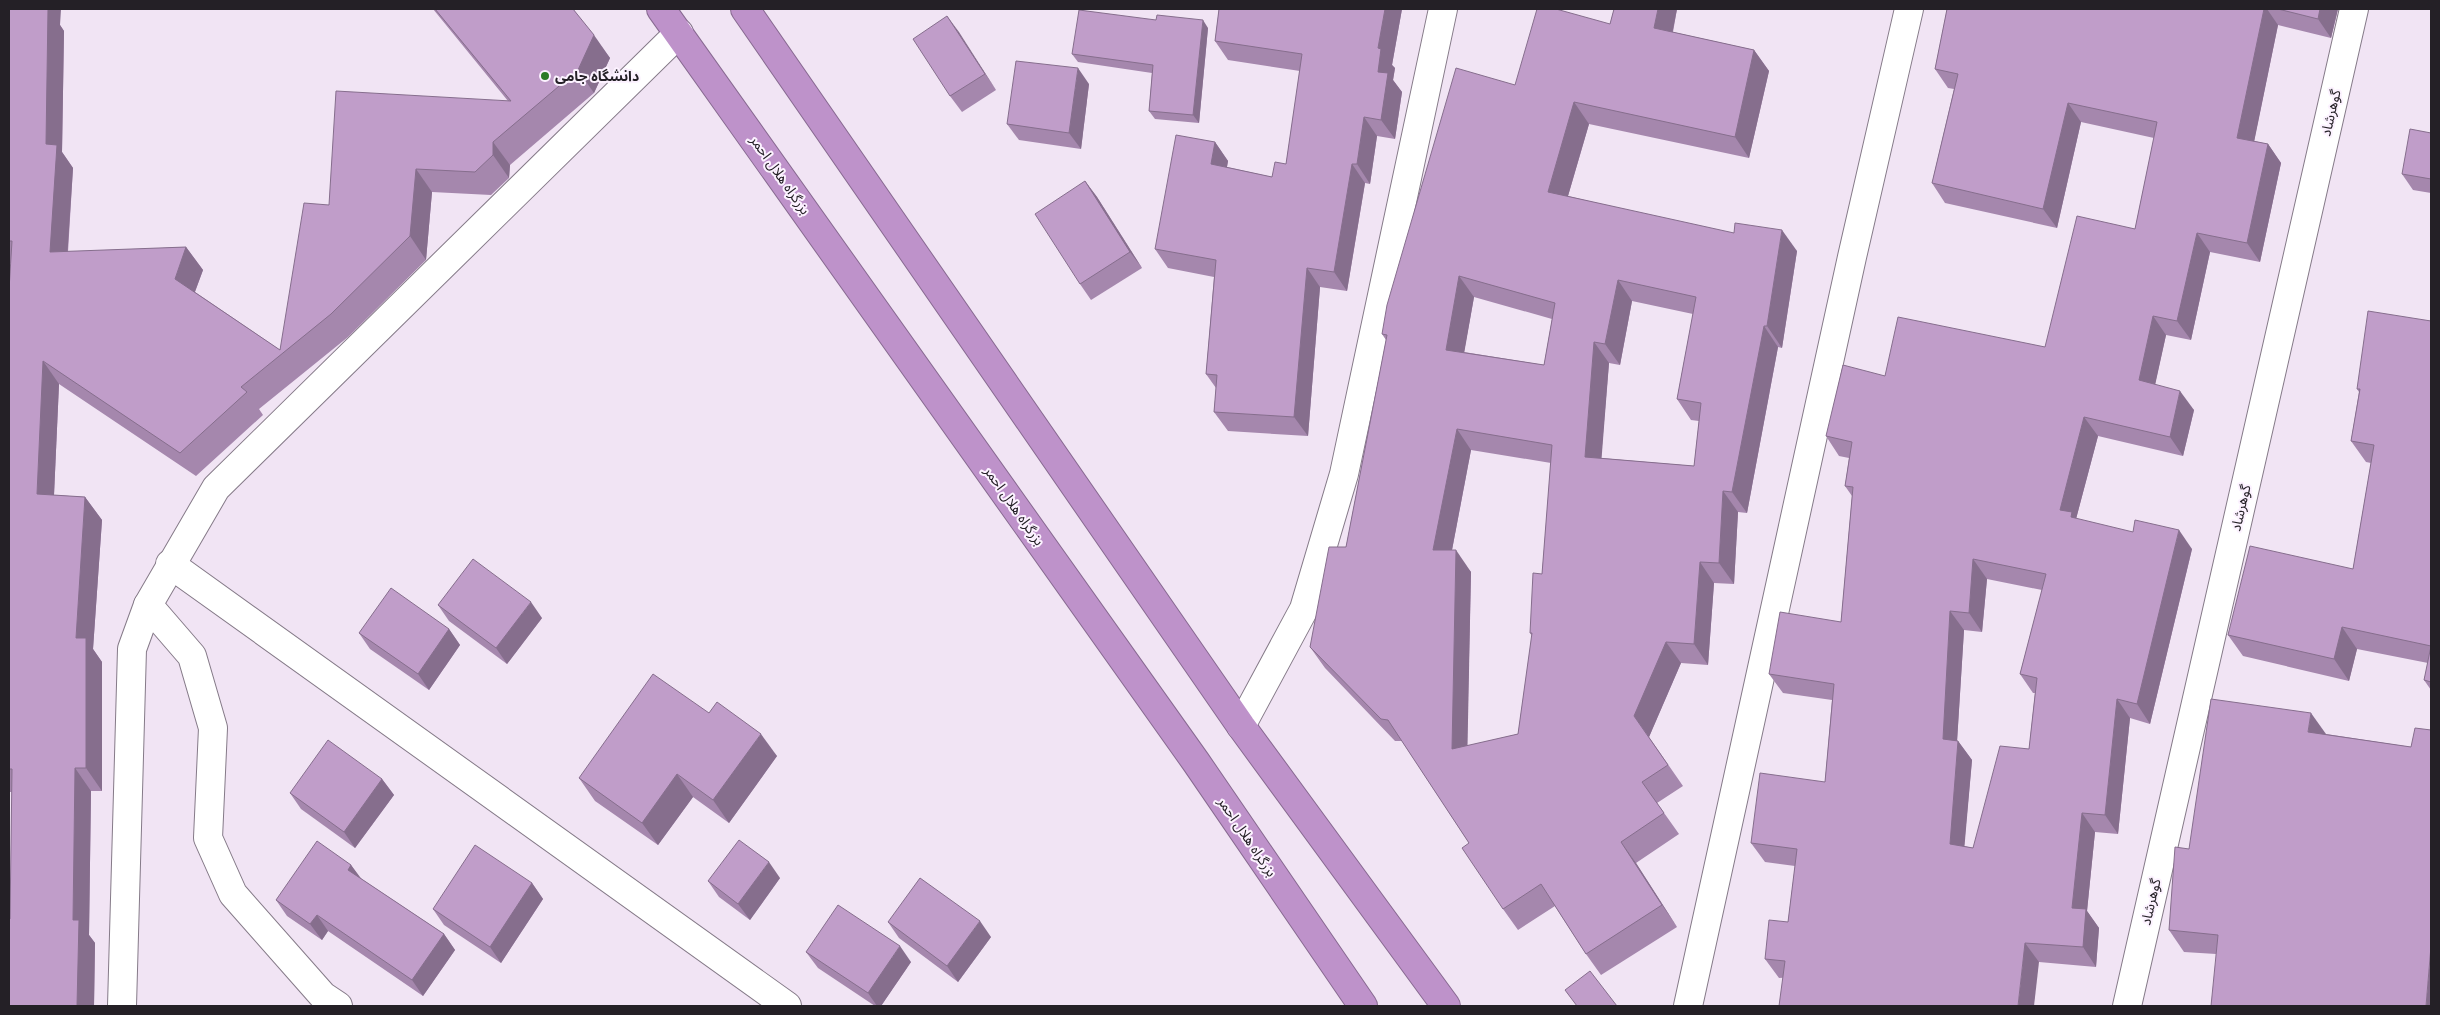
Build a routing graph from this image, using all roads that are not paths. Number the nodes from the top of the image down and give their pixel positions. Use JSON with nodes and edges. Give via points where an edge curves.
{"nodes":[{"id":1,"x":661,"y":9,"type":"edge"},
{"id":2,"x":745,"y":9,"type":"edge"},
{"id":3,"x":1444,"y":9,"type":"edge"},
{"id":4,"x":1909,"y":9,"type":"edge"},
{"id":5,"x":2354,"y":9,"type":"edge"},
{"id":6,"x":679,"y":32,"type":"junction"},
{"id":7,"x":170,"y":564,"type":"junction"},
{"id":8,"x":148,"y":605,"type":"junction"},
{"id":9,"x":1241,"y":726,"type":"junction"},
{"id":10,"x":1360,"y":1004,"type":"edge"},
{"id":11,"x":122,"y":1006,"type":"edge"},
{"id":12,"x":338,"y":1006,"type":"edge"},
{"id":13,"x":787,"y":1006,"type":"edge"},
{"id":14,"x":1446,"y":1006,"type":"edge"},
{"id":15,"x":1688,"y":1006,"type":"edge"},
{"id":16,"x":2127,"y":1006,"type":"edge"}],
"edges":[{"from":1,"to":6,"type":"highway","name":"بزرگراه هلال احمر"},
{"from":2,"to":9,"type":"highway"},
{"from":3,"to":9,"type":"street","via":[[1344,474],[1304,609]]},
{"from":4,"to":15,"type":"street"},
{"from":5,"to":16,"type":"street","name":"گوهرشاد"},
{"from":6,"to":7,"type":"street","via":[[216,488]]},
{"from":6,"to":10,"type":"highway","name":"بزرگراه هلال احمر","via":[[1196,762]]},
{"from":7,"to":8,"type":"street"},
{"from":7,"to":13,"type":"street"},
{"from":8,"to":11,"type":"street","via":[[132,649],[131,662]]},
{"from":8,"to":12,"type":"street","via":[[192,656],[213,728],[208,838],[233,894],[323,996]]},
{"from":9,"to":14,"type":"highway"}]}
